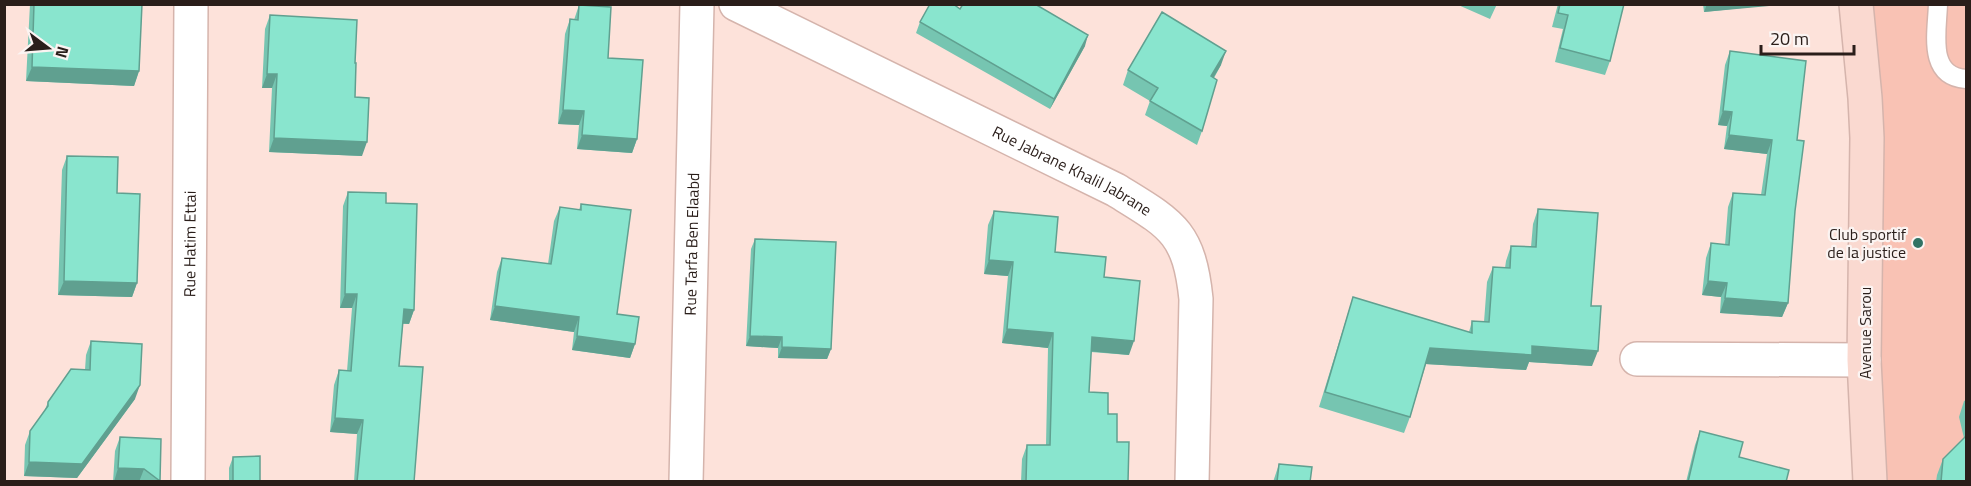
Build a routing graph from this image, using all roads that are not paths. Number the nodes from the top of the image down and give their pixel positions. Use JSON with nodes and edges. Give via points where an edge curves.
{"nodes":[{"id":1,"x":191,"y":4,"type":"edge"},
{"id":2,"x":697,"y":4,"type":"edge"},
{"id":3,"x":736,"y":4,"type":"edge"},
{"id":4,"x":1856,"y":4,"type":"edge"},
{"id":5,"x":1938,"y":4,"type":"edge"},
{"id":6,"x":1966,"y":79,"type":"edge"},
{"id":7,"x":1637,"y":359,"type":"dead end"},
{"id":8,"x":1864,"y":360,"type":"junction"},
{"id":9,"x":188,"y":482,"type":"edge"},
{"id":10,"x":686,"y":482,"type":"edge"},
{"id":11,"x":1192,"y":482,"type":"edge"},
{"id":12,"x":1870,"y":482,"type":"edge"}],
"edges":[{"from":1,"to":9,"type":"street","name":"Rue Hatim Ettai"},
{"from":2,"to":10,"type":"street","name":"Rue Tarfa Ben Elaabd"},
{"from":3,"to":11,"type":"street","name":"Rue Jabrane Khalil Jabrane","via":[[1116,190],[1168,225],[1189,255],[1196,299]]},
{"from":4,"to":8,"type":"street","name":"Avenue Sarou","via":[[1867,138]]},
{"from":5,"to":6,"type":"lane","via":[[1938,60],[1950,75]]},
{"from":7,"to":8,"type":"street"},
{"from":8,"to":12,"type":"street","name":"Avenue Sarou"}]}
